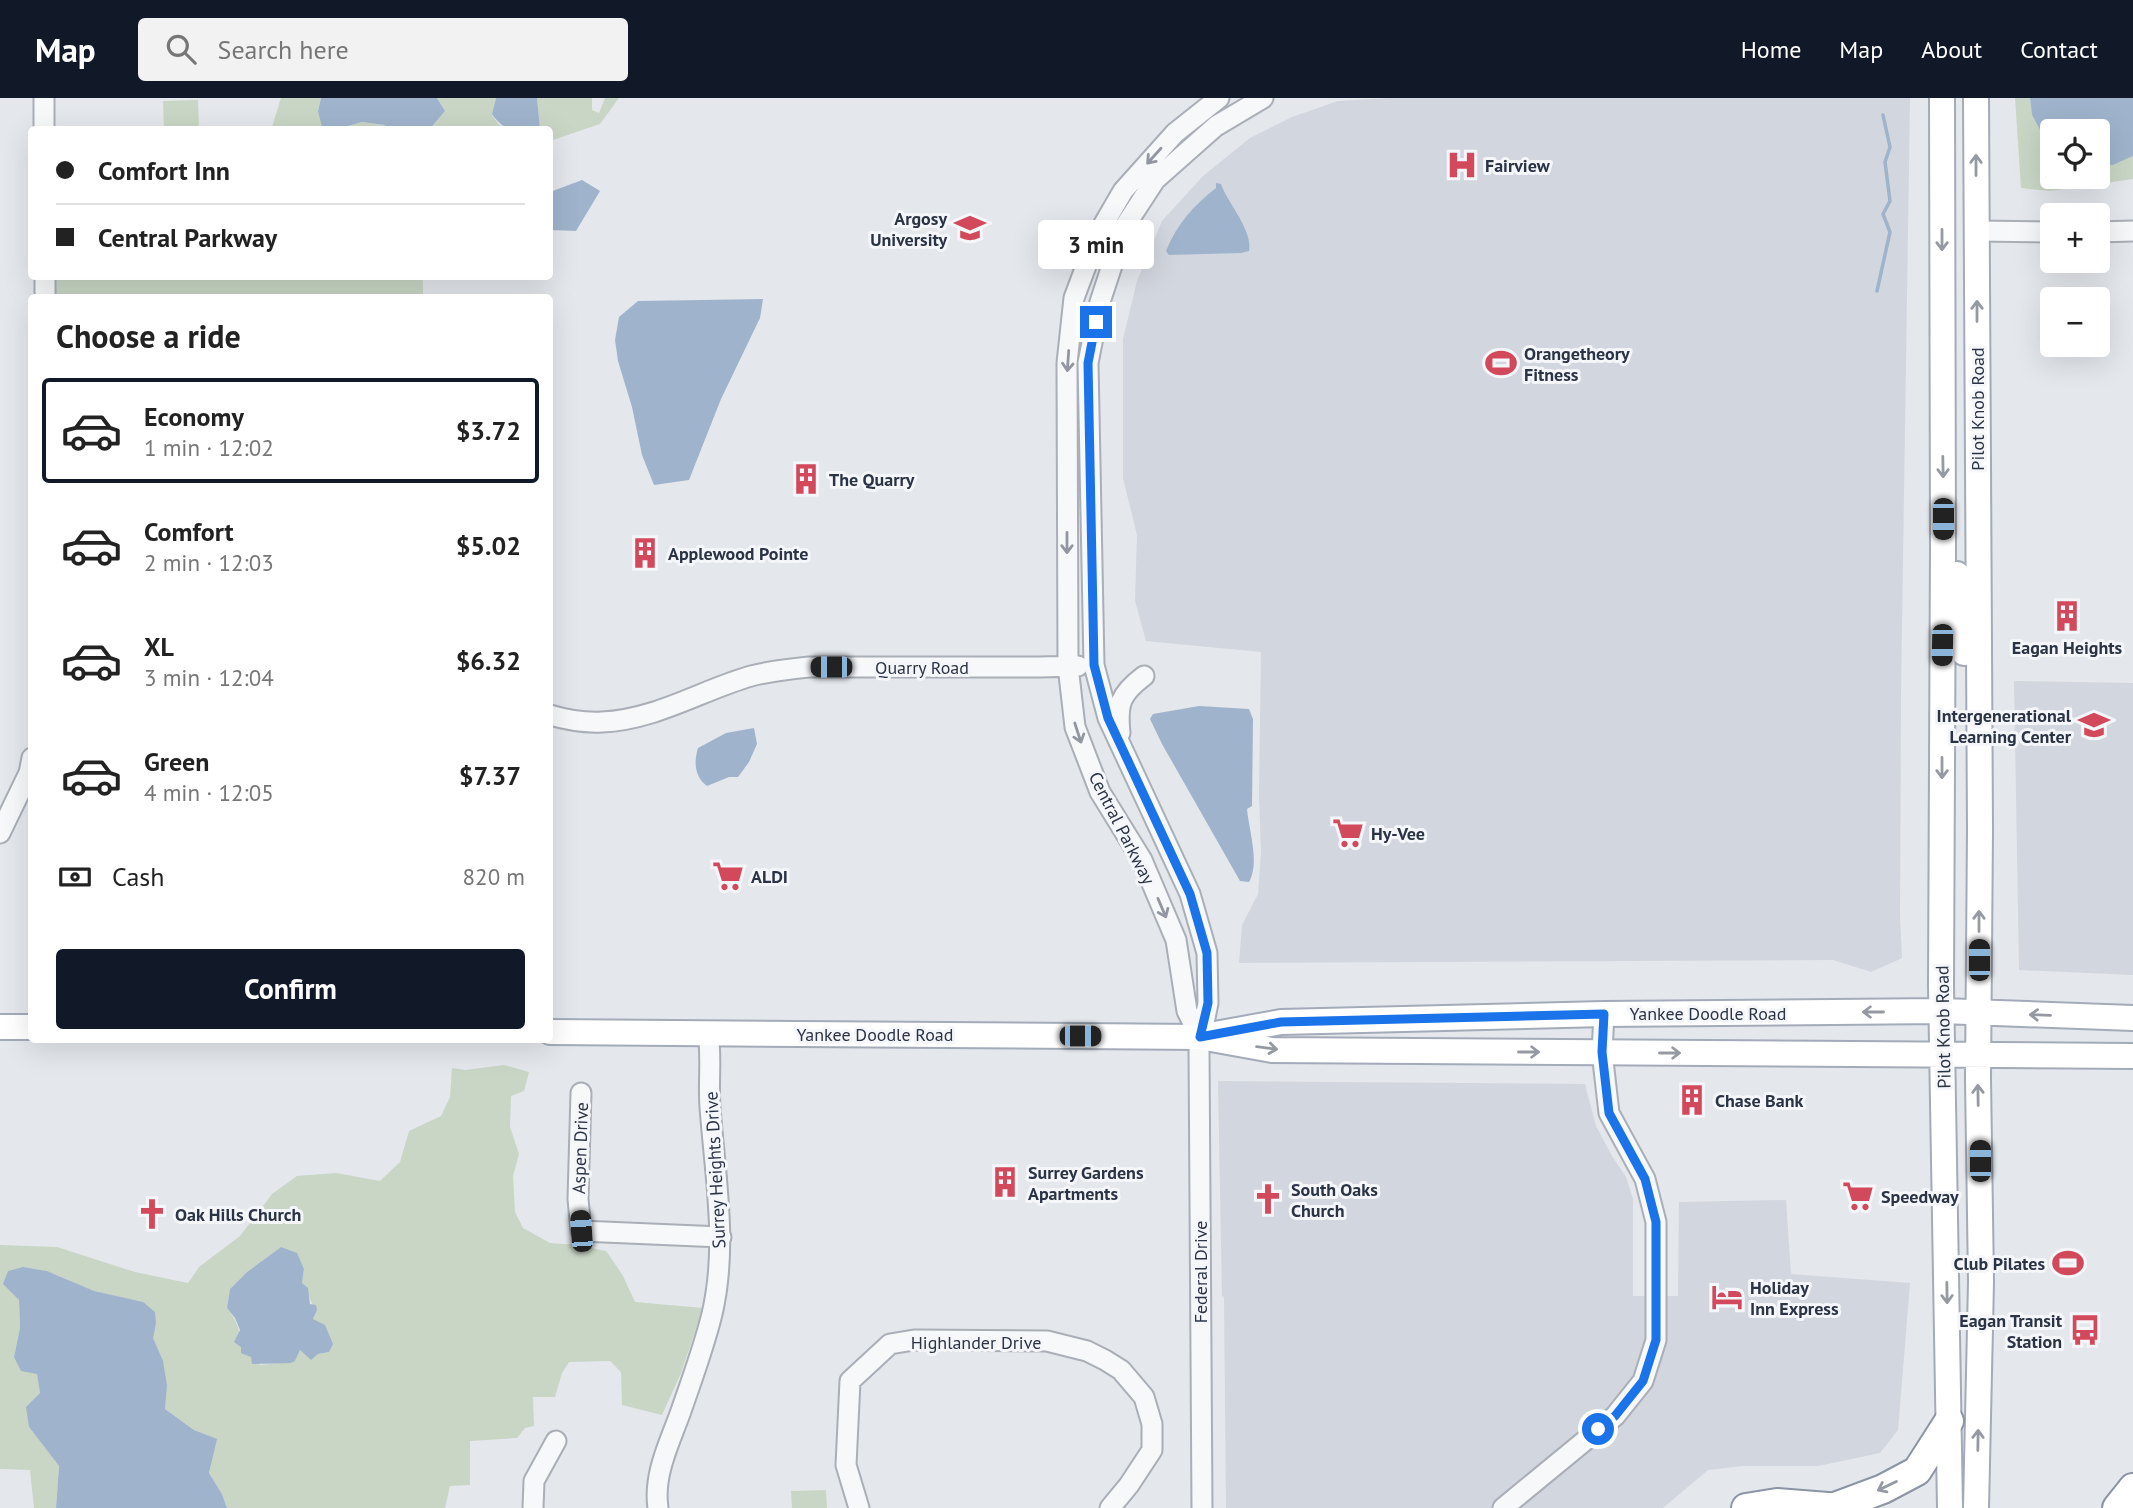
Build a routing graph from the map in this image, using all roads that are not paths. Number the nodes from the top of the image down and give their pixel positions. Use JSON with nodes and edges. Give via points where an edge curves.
{"nodes":[{"id":1,"x":44,"y":98,"type":"edge"},
{"id":2,"x":1219,"y":98,"type":"edge"},
{"id":3,"x":1264,"y":98,"type":"edge"},
{"id":4,"x":1976,"y":98,"type":"edge"},
{"id":5,"x":1942,"y":103,"type":"edge"},
{"id":6,"x":44,"y":126,"type":"edge"},
{"id":7,"x":1977,"y":231,"type":"junction"},
{"id":8,"x":2040,"y":232,"type":"edge"},
{"id":9,"x":2110,"y":232,"type":"edge"},
{"id":10,"x":2133,"y":232,"type":"edge"},
{"id":11,"x":1942,"y":387,"type":"junction"},
{"id":12,"x":1943,"y":545,"type":"junction"},
{"id":13,"x":1978,"y":587,"type":"junction"},
{"id":14,"x":1978,"y":663,"type":"junction"},
{"id":15,"x":1094,"y":665,"type":"junction"},
{"id":16,"x":1068,"y":666,"type":"junction"},
{"id":17,"x":1144,"y":676,"type":"dead end"},
{"id":18,"x":553,"y":716,"type":"edge"},
{"id":19,"x":1121,"y":744,"type":"junction"},
{"id":20,"x":28,"y":775,"type":"edge"},
{"id":21,"x":0,"y":833,"type":"edge"},
{"id":22,"x":1942,"y":1011,"type":"junction"},
{"id":23,"x":1604,"y":1014,"type":"junction"},
{"id":24,"x":1979,"y":1014,"type":"junction"},
{"id":25,"x":2133,"y":1018,"type":"edge"},
{"id":26,"x":0,"y":1027,"type":"edge"},
{"id":27,"x":28,"y":1027,"type":"edge"},
{"id":28,"x":553,"y":1032,"type":"edge"},
{"id":29,"x":708,"y":1033,"type":"junction"},
{"id":30,"x":1200,"y":1037,"type":"junction"},
{"id":31,"x":1602,"y":1052,"type":"junction"},
{"id":32,"x":1944,"y":1054,"type":"junction"},
{"id":33,"x":1978,"y":1055,"type":"junction"},
{"id":34,"x":2133,"y":1056,"type":"edge"},
{"id":35,"x":582,"y":1093,"type":"dead end"},
{"id":36,"x":721,"y":1237,"type":"junction"},
{"id":37,"x":1949,"y":1421,"type":"junction"},
{"id":38,"x":556,"y":1441,"type":"dead end"},
{"id":39,"x":2133,"y":1488,"type":"edge"},
{"id":40,"x":533,"y":1508,"type":"edge"},
{"id":41,"x":658,"y":1508,"type":"edge"},
{"id":42,"x":859,"y":1508,"type":"edge"},
{"id":43,"x":1110,"y":1508,"type":"edge"},
{"id":44,"x":1202,"y":1508,"type":"edge"},
{"id":45,"x":1503,"y":1508,"type":"edge"},
{"id":46,"x":1746,"y":1508,"type":"edge"},
{"id":47,"x":1832,"y":1508,"type":"edge"},
{"id":48,"x":1840,"y":1508,"type":"edge"},
{"id":49,"x":1950,"y":1508,"type":"edge"},
{"id":50,"x":1976,"y":1508,"type":"edge"},
{"id":51,"x":2117,"y":1508,"type":"edge"}],
"edges":[{"from":1,"to":6,"type":"street"},
{"from":2,"to":16,"type":"street","name":"Central Parkway","one_way":true,"via":[[1175,133],[1124,191],[1098,234],[1074,298],[1067,363]]},
{"from":3,"to":15,"type":"street","name":"Central Parkway","via":[[1216,126],[1155,180],[1125,226],[1100,302],[1088,363]]},
{"from":7,"to":4,"type":"main road","name":"Pilot Knob Road","one_way":true},
{"from":5,"to":7,"type":"main road","name":"Pilot Knob Road","via":[[1961,226]]},
{"from":5,"to":11,"type":"main road","name":"Pilot Knob Road","one_way":true},
{"from":7,"to":8,"type":"street"},
{"from":13,"to":7,"type":"main road","name":"Pilot Knob Road","one_way":true},
{"from":9,"to":10,"type":"street"},
{"from":11,"to":12,"type":"main road","name":"Pilot Knob Road","one_way":true},
{"from":11,"to":13,"type":"main road","name":"Pilot Knob Road","via":[[1952,392],[1961,410],[1968,464],[1969,538]]},
{"from":12,"to":14,"type":"main road","name":"Pilot Knob Road","via":[[1957,570],[1964,653]]},
{"from":12,"to":22,"type":"main road","name":"Pilot Knob Road","one_way":true},
{"from":13,"to":14,"type":"main road","name":"Pilot Knob Road"},
{"from":24,"to":14,"type":"main road","name":"Pilot Knob Road","one_way":true},
{"from":15,"to":16,"type":"street","name":"Quarry Road"},
{"from":15,"to":19,"type":"street","name":"Central Parkway","via":[[1108,718]]},
{"from":16,"to":18,"type":"street","name":"Quarry Road","via":[[785,669],[622,720],[602,723]]},
{"from":16,"to":30,"type":"street","name":"Central Parkway","one_way":true,"via":[[1075,727],[1100,792],[1142,860],[1176,940],[1187,1011]]},
{"from":17,"to":19,"type":"street","via":[[1119,703]]},
{"from":19,"to":30,"type":"street","name":"Central Parkway","via":[[1190,894],[1207,953],[1208,1003]]},
{"from":20,"to":21,"type":"street"},
{"from":22,"to":23,"type":"main road","name":"Yankee Doodle Road","one_way":true},
{"from":22,"to":24,"type":"main road","name":"Yankee Doodle Road"},
{"from":22,"to":32,"type":"main road","name":"Pilot Knob Road"},
{"from":23,"to":30,"type":"main road","name":"Yankee Doodle Road","via":[[1281,1022]]},
{"from":23,"to":31,"type":"street"},
{"from":25,"to":24,"type":"main road","name":"Yankee Doodle Road","one_way":true},
{"from":24,"to":33,"type":"main road","name":"Pilot Knob Road"},
{"from":26,"to":27,"type":"main road"},
{"from":28,"to":29,"type":"main road","name":"Yankee Doodle Road"},
{"from":29,"to":30,"type":"main road","name":"Yankee Doodle Road"},
{"from":29,"to":36,"type":"street","name":"Surrey Heights Drive"},
{"from":30,"to":31,"type":"main road","name":"Yankee Doodle Road","one_way":true,"via":[[1272,1050]]},
{"from":30,"to":44,"type":"street","name":"Federal Drive"},
{"from":31,"to":32,"type":"main road","name":"Yankee Doodle Road","one_way":true},
{"from":31,"to":45,"type":"street","via":[[1609,1113],[1645,1179],[1656,1222],[1656,1340],[1643,1381],[1615,1416]]},
{"from":32,"to":33,"type":"main road","name":"Yankee Doodle Road"},
{"from":32,"to":37,"type":"main road","name":"Pilot Knob Road","one_way":true},
{"from":33,"to":34,"type":"main road","name":"Yankee Doodle Road"},
{"from":50,"to":33,"type":"main road","name":"Pilot Knob Road","one_way":true},
{"from":35,"to":36,"type":"street","name":"Aspen Drive","via":[[581,1231]]},
{"from":36,"to":41,"type":"street","name":"Surrey Heights Drive","via":[[716,1296],[662,1465]]},
{"from":37,"to":47,"type":"highway","one_way":true,"via":[[1917,1471]]},
{"from":37,"to":49,"type":"main road","name":"Pilot Knob Road"},
{"from":38,"to":40,"type":"street","via":[[534,1480]]},
{"from":39,"to":51,"type":"highway"},
{"from":42,"to":43,"type":"street","name":"Highlander Drive","via":[[846,1465],[850,1381],[890,1344],[994,1340],[1047,1341],[1087,1352],[1121,1370],[1144,1397],[1152,1424],[1152,1450]]},
{"from":46,"to":47,"type":"highway","via":[[1777,1503]]},
{"from":47,"to":48,"type":"highway"}]}
